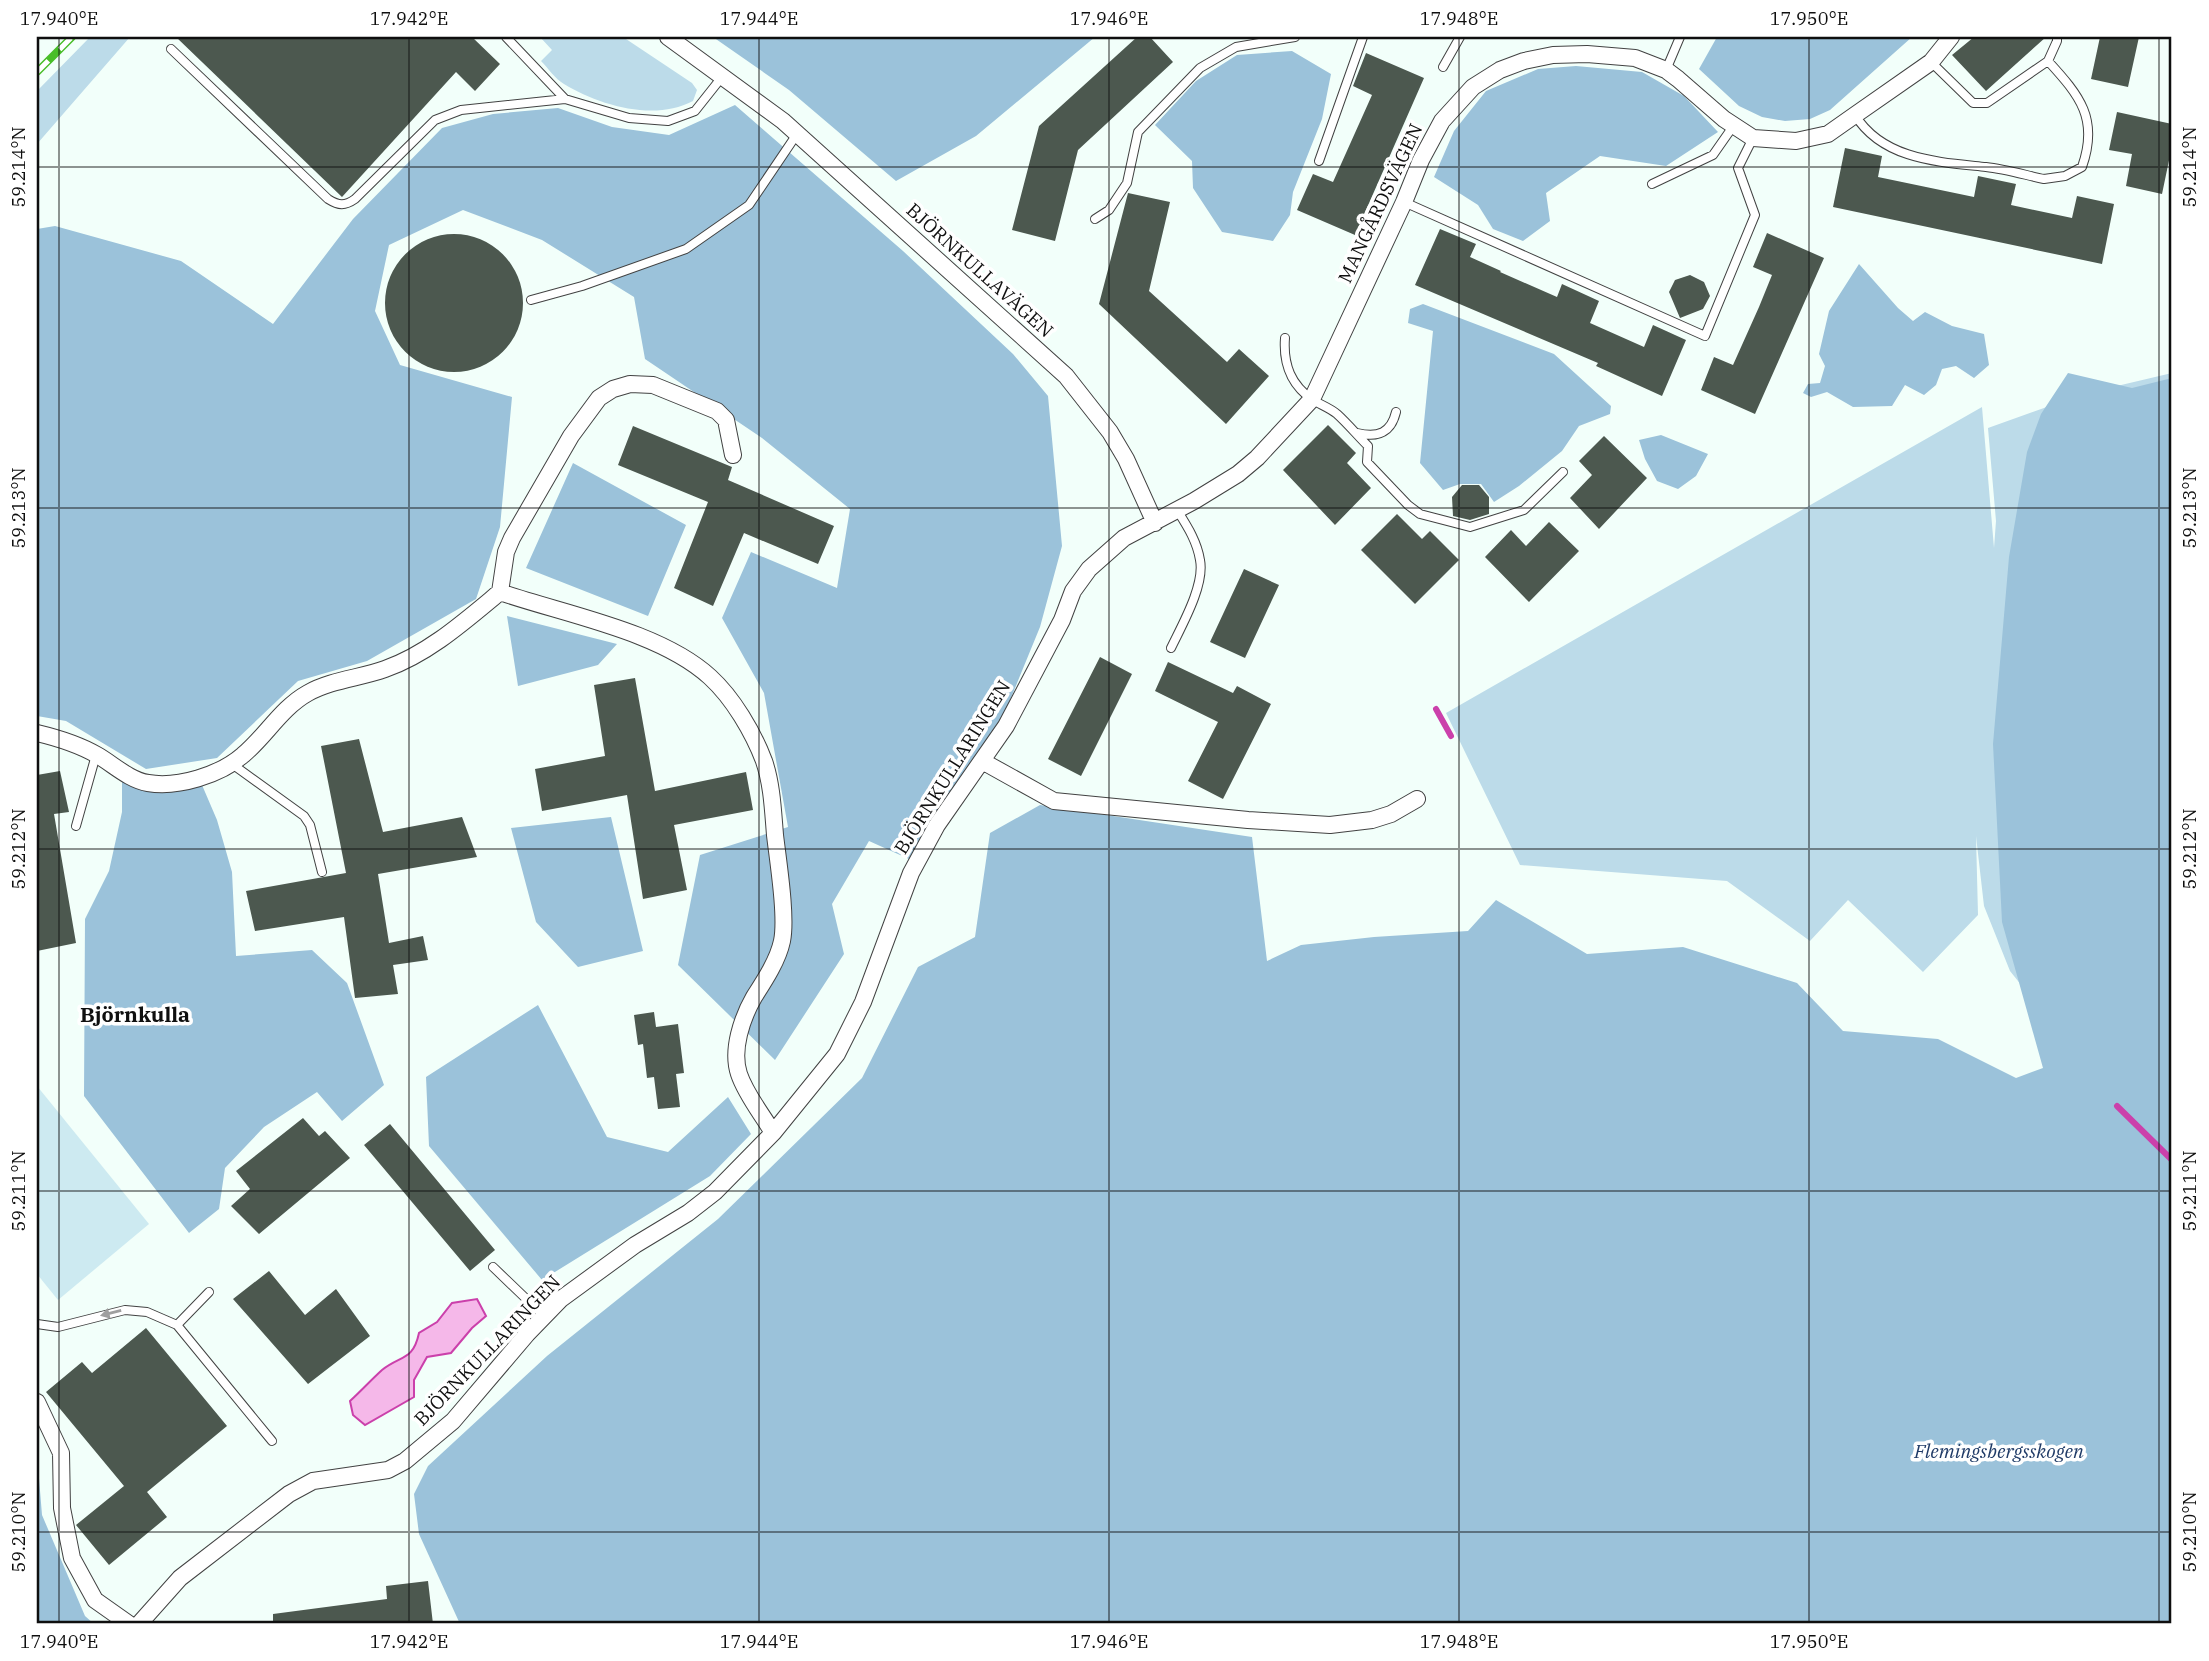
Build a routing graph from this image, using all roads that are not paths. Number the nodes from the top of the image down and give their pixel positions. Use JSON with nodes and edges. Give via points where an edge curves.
{"nodes":[{"id":1,"x":506,"y":37,"type":"edge"},
{"id":2,"x":668,"y":37,"type":"edge"},
{"id":3,"x":1295,"y":37,"type":"edge"},
{"id":4,"x":1363,"y":37,"type":"edge"},
{"id":5,"x":1460,"y":37,"type":"edge"},
{"id":6,"x":1680,"y":37,"type":"edge"},
{"id":7,"x":1951,"y":37,"type":"edge"},
{"id":8,"x":2057,"y":37,"type":"edge"},
{"id":9,"x":171,"y":49,"type":"dead end"},
{"id":10,"x":2048,"y":61,"type":"junction"},
{"id":11,"x":1931,"y":62,"type":"junction"},
{"id":12,"x":1443,"y":67,"type":"dead end"},
{"id":13,"x":1666,"y":70,"type":"junction"},
{"id":14,"x":722,"y":77,"type":"junction"},
{"id":15,"x":565,"y":99,"type":"junction"},
{"id":16,"x":1856,"y":116,"type":"junction"},
{"id":17,"x":1734,"y":125,"type":"junction"},
{"id":18,"x":797,"y":134,"type":"junction"},
{"id":19,"x":1753,"y":138,"type":"junction"},
{"id":20,"x":1319,"y":160,"type":"dead end"},
{"id":21,"x":1652,"y":184,"type":"dead end"},
{"id":22,"x":1404,"y":202,"type":"junction"},
{"id":23,"x":1095,"y":219,"type":"dead end"},
{"id":24,"x":531,"y":300,"type":"dead end"},
{"id":25,"x":1285,"y":338,"type":"dead end"},
{"id":26,"x":1312,"y":399,"type":"junction"},
{"id":27,"x":1396,"y":412,"type":"dead end"},
{"id":28,"x":1355,"y":433,"type":"junction"},
{"id":29,"x":733,"y":455,"type":"dead end"},
{"id":30,"x":1563,"y":472,"type":"dead end"},
{"id":31,"x":1177,"y":510,"type":"junction"},
{"id":32,"x":1155,"y":523,"type":"junction"},
{"id":33,"x":500,"y":592,"type":"junction"},
{"id":34,"x":1171,"y":648,"type":"dead end"},
{"id":35,"x":37,"y":733,"type":"edge"},
{"id":36,"x":96,"y":755,"type":"junction"},
{"id":37,"x":982,"y":761,"type":"junction"},
{"id":38,"x":232,"y":764,"type":"junction"},
{"id":39,"x":1417,"y":799,"type":"dead end"},
{"id":40,"x":76,"y":826,"type":"dead end"},
{"id":41,"x":322,"y":872,"type":"dead end"},
{"id":42,"x":773,"y":1133,"type":"junction"},
{"id":43,"x":493,"y":1267,"type":"dead end"},
{"id":44,"x":209,"y":1292,"type":"dead end"},
{"id":45,"x":544,"y":1317,"type":"junction"},
{"id":46,"x":37,"y":1324,"type":"edge"},
{"id":47,"x":177,"y":1325,"type":"junction"},
{"id":48,"x":37,"y":1402,"type":"edge"},
{"id":49,"x":272,"y":1441,"type":"dead end"},
{"id":50,"x":129,"y":1624,"type":"edge"},
{"id":51,"x":139,"y":1624,"type":"edge"}],
"edges":[{"from":1,"to":15,"type":"lane"},
{"from":2,"to":14,"type":"street","name":"BJÖRNKULLAVÄGEN"},
{"from":3,"to":23,"type":"lane","via":[[1236,47],[1200,68],[1138,132],[1127,183],[1109,210]]},
{"from":4,"to":20,"type":"lane"},
{"from":5,"to":12,"type":"lane"},
{"from":6,"to":13,"type":"lane"},
{"from":7,"to":11,"type":"street"},
{"from":8,"to":10,"type":"lane"},
{"from":9,"to":15,"type":"lane","via":[[337,205],[355,200],[435,120],[461,110]]},
{"from":10,"to":11,"type":"lane","via":[[1987,103],[1973,103]]},
{"from":10,"to":16,"type":"lane","via":[[2070,86],[2089,121],[2089,147],[2082,167],[2065,176],[2045,179],[1904,154],[1881,144]]},
{"from":11,"to":16,"type":"street"},
{"from":13,"to":17,"type":"street","name":"MANGÅRDSVÄGEN"},
{"from":13,"to":22,"type":"street","name":"MANGÅRDSVÄGEN","via":[[1635,58],[1587,54],[1553,55],[1500,71],[1473,87],[1442,121]]},
{"from":14,"to":15,"type":"lane","via":[[695,111],[668,121],[629,118]]},
{"from":14,"to":18,"type":"street","name":"BJÖRNKULLAVÄGEN"},
{"from":16,"to":19,"type":"street","via":[[1828,134],[1809,139]]},
{"from":17,"to":19,"type":"street","name":"MANGÅRDSVÄGEN"},
{"from":17,"to":21,"type":"lane","via":[[1713,155]]},
{"from":18,"to":24,"type":"lane","via":[[749,205],[687,248]]},
{"from":18,"to":32,"type":"street","name":"BJÖRNKULLAVÄGEN","via":[[1066,376],[1110,432]]},
{"from":19,"to":22,"type":"lane","via":[[1738,168],[1755,215],[1706,336]]},
{"from":22,"to":26,"type":"street","name":"MANGÅRDSVÄGEN"},
{"from":25,"to":26,"type":"lane","via":[[1287,367],[1294,383]]},
{"from":26,"to":28,"type":"lane","via":[[1335,412]]},
{"from":26,"to":31,"type":"street","name":"MANGÅRDSVÄGEN","via":[[1238,474]]},
{"from":27,"to":28,"type":"lane","via":[[1388,430],[1379,436]]},
{"from":28,"to":30,"type":"lane","via":[[1368,446],[1367,461],[1408,505],[1420,514],[1470,527],[1524,510]]},
{"from":29,"to":33,"type":"street","via":[[726,420],[717,411],[653,385],[613,389],[599,398],[571,436],[512,538]]},
{"from":31,"to":32,"type":"street","name":"MANGÅRDSVÄGEN"},
{"from":31,"to":34,"type":"lane","via":[[1193,535],[1201,562],[1196,592]]},
{"from":32,"to":37,"type":"street","name":"BJÖRNKULLARINGEN","via":[[1124,538],[1089,569],[1073,591],[1006,726]]},
{"from":33,"to":38,"type":"street","via":[[452,632],[402,663],[305,694]]},
{"from":33,"to":42,"type":"street","via":[[663,646],[710,676],[735,706],[757,747],[770,795],[783,940],[748,1008],[737,1054],[738,1072]]},
{"from":35,"to":36,"type":"street"},
{"from":36,"to":38,"type":"street","via":[[147,783],[199,778]]},
{"from":36,"to":40,"type":"lane"},
{"from":37,"to":39,"type":"street","via":[[1054,801],[1248,820],[1330,825],[1372,820]]},
{"from":37,"to":42,"type":"street","name":"BJÖRNKULLARINGEN","via":[[937,825],[911,873],[863,1002],[837,1054]]},
{"from":38,"to":41,"type":"lane","via":[[304,817]]},
{"from":42,"to":45,"type":"street","name":"BJÖRNKULLARINGEN","via":[[715,1192],[583,1282]]},
{"from":43,"to":45,"type":"lane"},
{"from":44,"to":47,"type":"lane"},
{"from":45,"to":51,"type":"street","name":"BJÖRNKULLARINGEN","via":[[453,1420],[405,1461],[388,1470],[313,1481],[272,1506],[180,1578]]},
{"from":47,"to":46,"type":"lane","one_way":true,"via":[[147,1312],[125,1310],[58,1327]]},
{"from":47,"to":49,"type":"lane"},
{"from":48,"to":50,"type":"street","via":[[61,1453],[62,1508],[72,1558],[95,1600]]}]}
